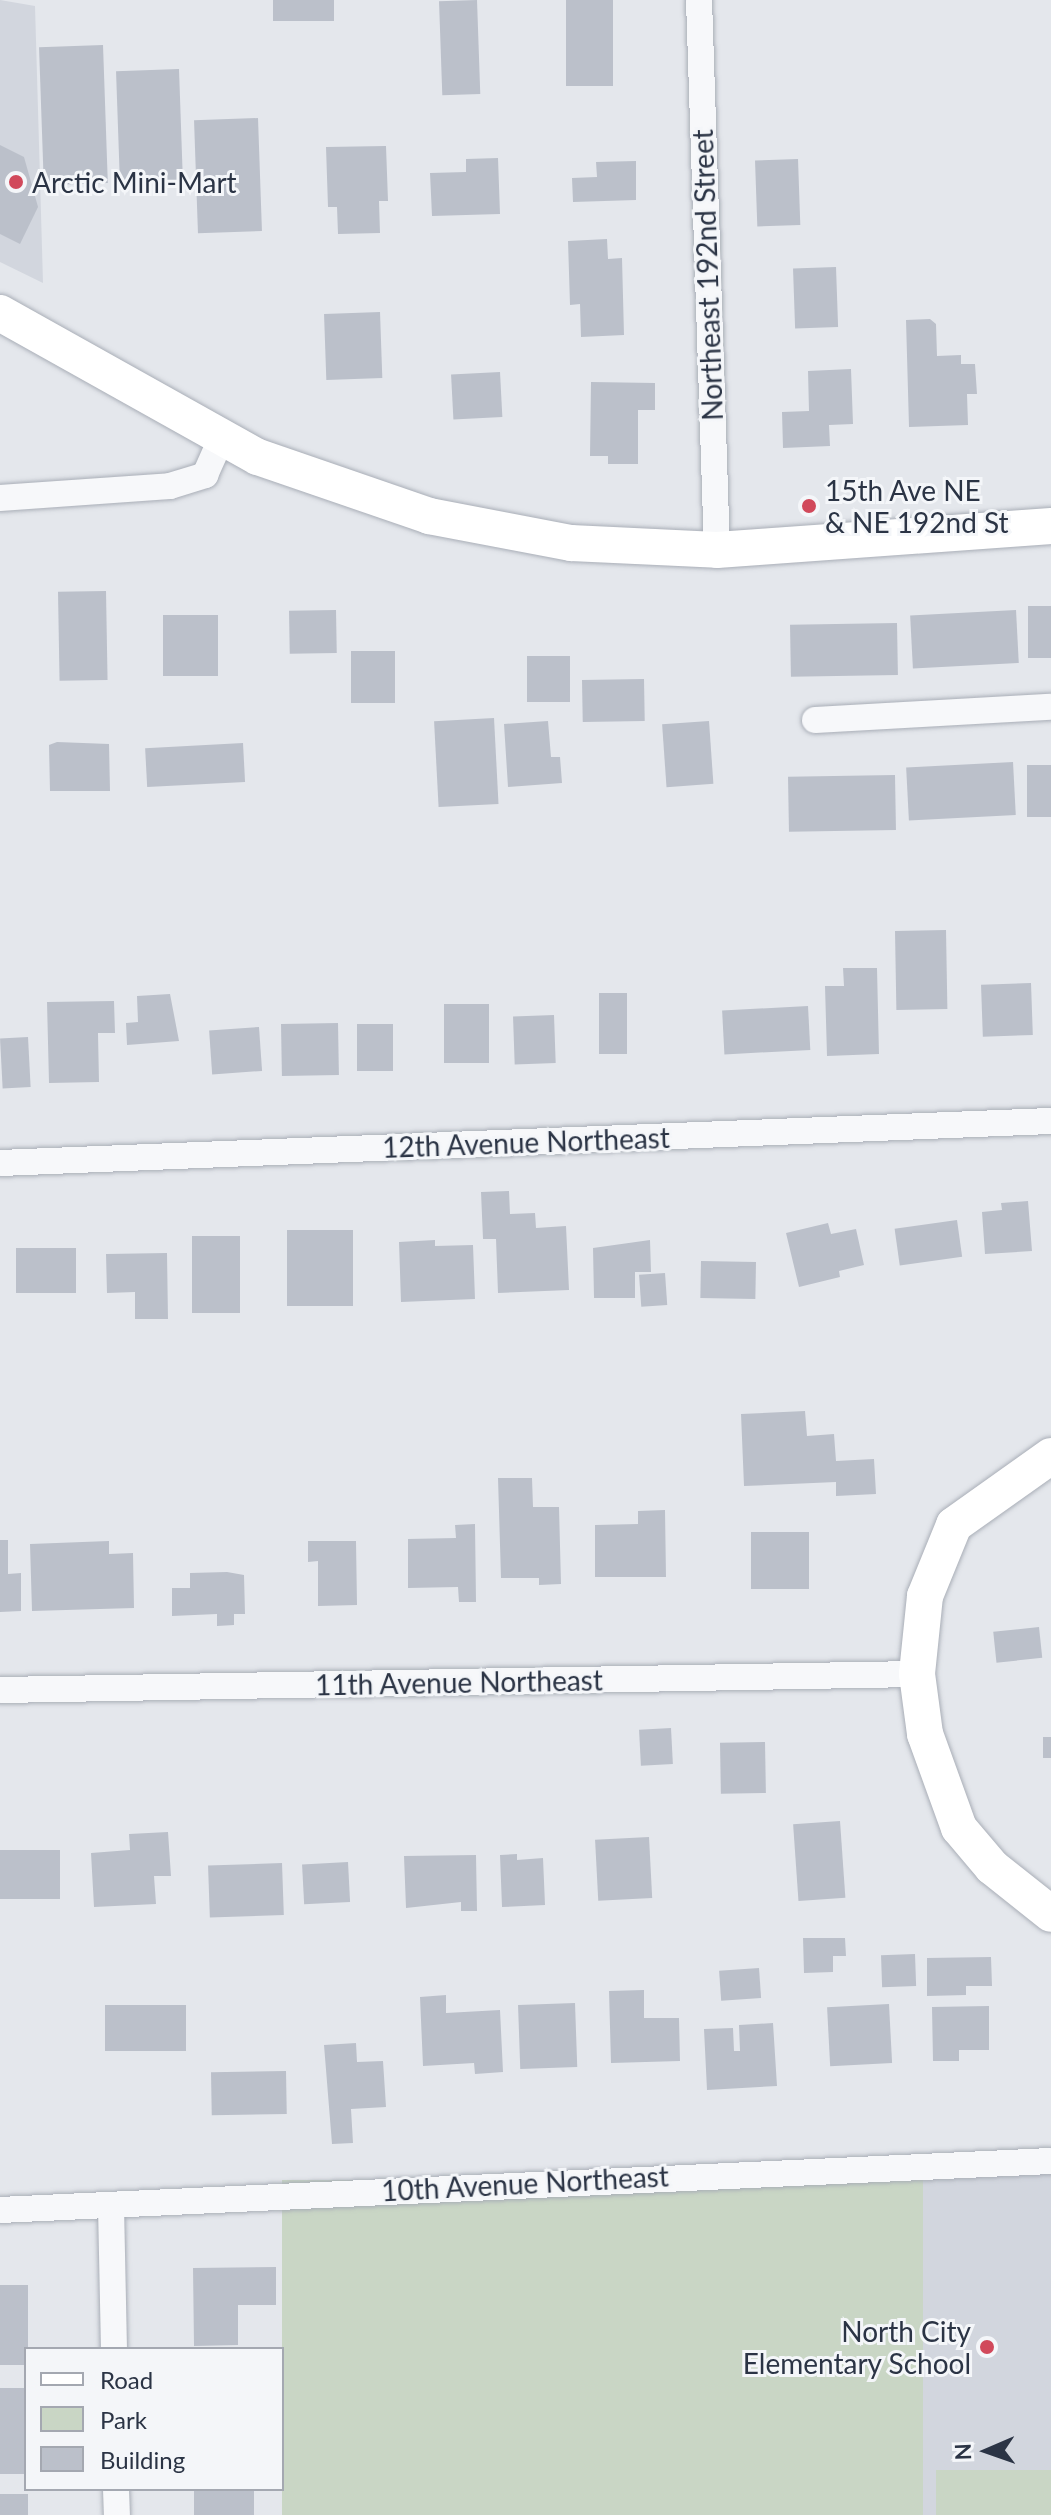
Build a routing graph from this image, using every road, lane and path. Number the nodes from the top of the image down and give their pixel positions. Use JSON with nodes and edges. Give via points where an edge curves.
{"nodes":[{"id":1,"x":699,"y":0,"type":"edge"},
{"id":2,"x":0,"y":313,"type":"edge"},
{"id":3,"x":222,"y":437,"type":"junction"},
{"id":4,"x":0,"y":498,"type":"edge"},
{"id":5,"x":1051,"y":526,"type":"edge"},
{"id":6,"x":717,"y":550,"type":"junction"},
{"id":7,"x":1051,"y":707,"type":"edge"},
{"id":8,"x":815,"y":720,"type":"dead end"},
{"id":9,"x":1051,"y":1121,"type":"edge"},
{"id":10,"x":0,"y":1163,"type":"edge"},
{"id":11,"x":1051,"y":1456,"type":"edge"},
{"id":12,"x":917,"y":1674,"type":"junction"},
{"id":13,"x":0,"y":1690,"type":"edge"},
{"id":14,"x":1051,"y":1914,"type":"edge"},
{"id":15,"x":1051,"y":2161,"type":"edge"},
{"id":16,"x":111,"y":2206,"type":"junction"},
{"id":17,"x":0,"y":2210,"type":"edge"},
{"id":18,"x":114,"y":2347,"type":"edge"},
{"id":19,"x":116,"y":2491,"type":"edge"},
{"id":20,"x":117,"y":2515,"type":"edge"}],
"edges":[{"from":1,"to":6,"type":"street","name":"Northeast 192nd Street"},
{"from":2,"to":3,"type":"main road"},
{"from":3,"to":4,"type":"street","via":[[205,475],[170,486]]},
{"from":3,"to":6,"type":"main road","via":[[258,457],[429,516],[571,543]]},
{"from":5,"to":6,"type":"main road"},
{"from":7,"to":8,"type":"street"},
{"from":9,"to":10,"type":"street","name":"12th Avenue Northeast"},
{"from":11,"to":12,"type":"main road","via":[[954,1525],[925,1596]]},
{"from":12,"to":13,"type":"street","name":"11th Avenue Northeast"},
{"from":12,"to":14,"type":"main road","via":[[925,1734],[959,1828],[992,1867]]},
{"from":15,"to":16,"type":"street","name":"10th Avenue Northeast"},
{"from":16,"to":17,"type":"street","name":"10th Avenue Northeast"},
{"from":16,"to":18,"type":"street"},
{"from":19,"to":20,"type":"street"}]}
